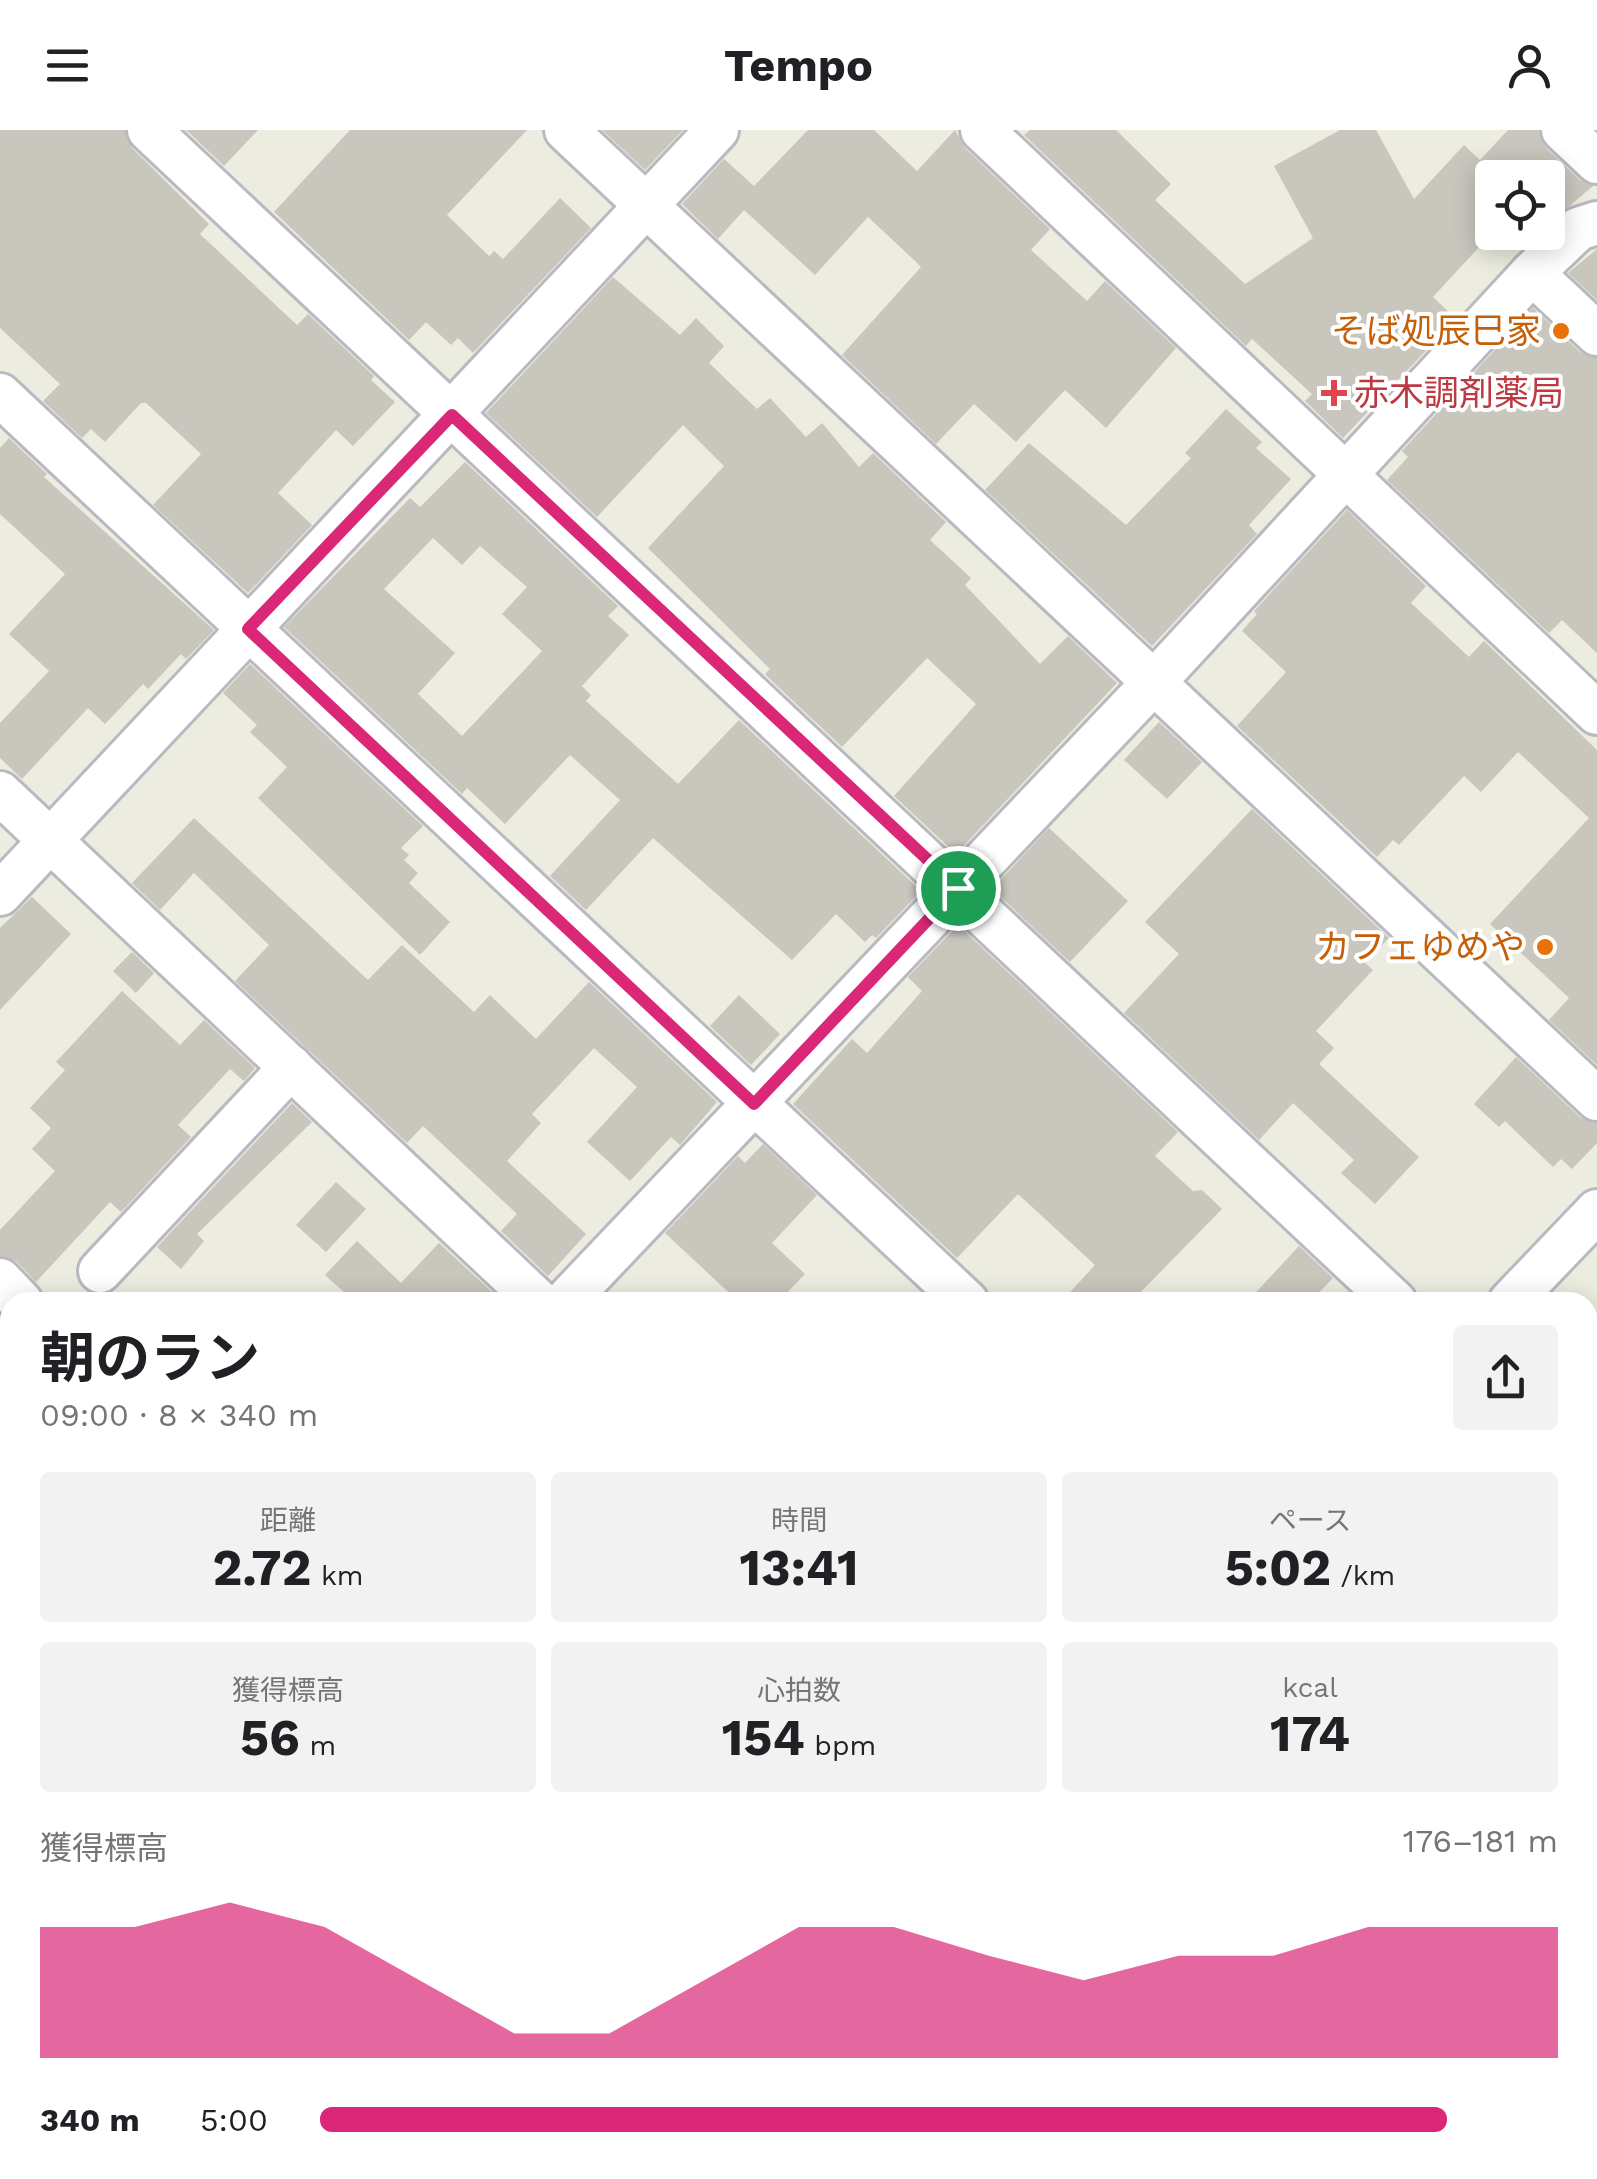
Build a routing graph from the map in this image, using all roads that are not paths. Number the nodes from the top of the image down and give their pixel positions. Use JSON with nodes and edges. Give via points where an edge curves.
{"nodes":[{"id":1,"x":148,"y":130,"type":"edge"},
{"id":2,"x":566,"y":130,"type":"edge"},
{"id":3,"x":717,"y":130,"type":"edge"},
{"id":4,"x":982,"y":130,"type":"edge"},
{"id":5,"x":1563,"y":130,"type":"edge"},
{"id":6,"x":1597,"y":162,"type":"edge"},
{"id":7,"x":647,"y":206,"type":"junction"},
{"id":8,"x":1597,"y":223,"type":"edge"},
{"id":9,"x":1532,"y":273,"type":"junction"},
{"id":10,"x":1597,"y":334,"type":"edge"},
{"id":11,"x":0,"y":395,"type":"edge"},
{"id":12,"x":452,"y":415,"type":"junction"},
{"id":13,"x":1346,"y":476,"type":"junction"},
{"id":14,"x":248,"y":629,"type":"junction"},
{"id":15,"x":1155,"y":681,"type":"junction"},
{"id":16,"x":1597,"y":712,"type":"edge"},
{"id":17,"x":0,"y":793,"type":"edge"},
{"id":18,"x":51,"y":841,"type":"junction"},
{"id":19,"x":958,"y":888,"type":"junction"},
{"id":20,"x":0,"y":894,"type":"edge"},
{"id":21,"x":291,"y":1067,"type":"junction"},
{"id":22,"x":1597,"y":1099,"type":"edge"},
{"id":23,"x":754,"y":1104,"type":"junction"},
{"id":24,"x":1597,"y":1211,"type":"edge"},
{"id":25,"x":100,"y":1271,"type":"dead end"},
{"id":26,"x":528,"y":1292,"type":"edge"},
{"id":27,"x":575,"y":1292,"type":"edge"},
{"id":28,"x":956,"y":1292,"type":"edge"},
{"id":29,"x":1384,"y":1292,"type":"edge"},
{"id":30,"x":1520,"y":1292,"type":"edge"}],
"edges":[{"from":1,"to":12,"type":"street"},
{"from":2,"to":7,"type":"street"},
{"from":3,"to":7,"type":"street"},
{"from":4,"to":13,"type":"street"},
{"from":5,"to":6,"type":"street"},
{"from":7,"to":12,"type":"street"},
{"from":7,"to":15,"type":"street"},
{"from":8,"to":9,"type":"street","via":[[1578,228]]},
{"from":9,"to":10,"type":"street"},
{"from":9,"to":13,"type":"street"},
{"from":11,"to":14,"type":"street"},
{"from":12,"to":14,"type":"street"},
{"from":12,"to":19,"type":"street"},
{"from":13,"to":15,"type":"street"},
{"from":13,"to":16,"type":"street"},
{"from":14,"to":18,"type":"street"},
{"from":14,"to":23,"type":"street"},
{"from":15,"to":19,"type":"street"},
{"from":15,"to":22,"type":"street"},
{"from":17,"to":18,"type":"street"},
{"from":18,"to":20,"type":"street"},
{"from":18,"to":21,"type":"street"},
{"from":19,"to":23,"type":"street"},
{"from":19,"to":29,"type":"street"},
{"from":21,"to":25,"type":"street"},
{"from":21,"to":26,"type":"street"},
{"from":23,"to":27,"type":"street"},
{"from":23,"to":28,"type":"street"},
{"from":24,"to":30,"type":"street"}]}
